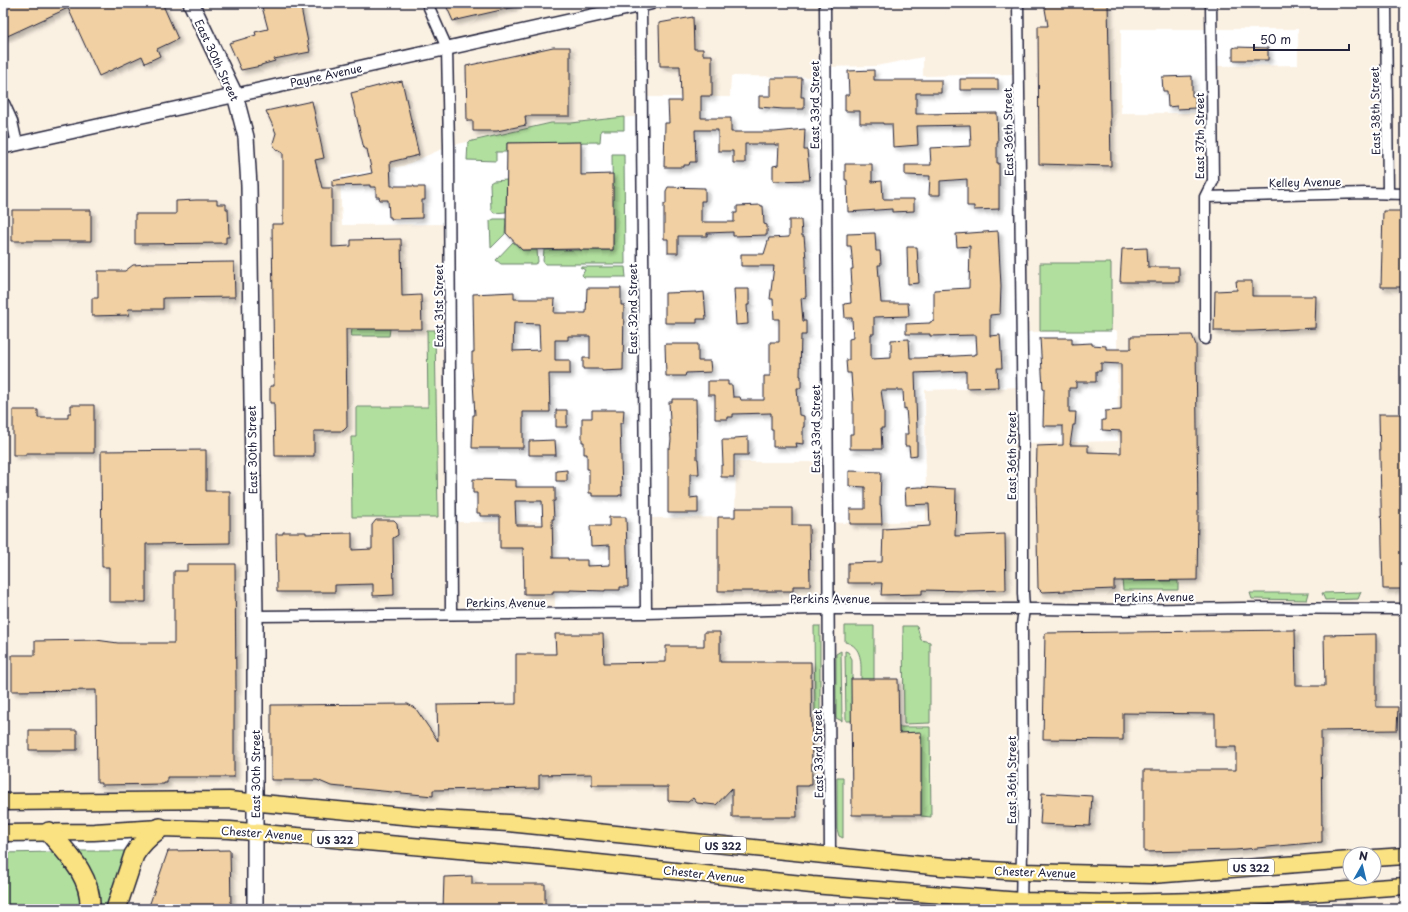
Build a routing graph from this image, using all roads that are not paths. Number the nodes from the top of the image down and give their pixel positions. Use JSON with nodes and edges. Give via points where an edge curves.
{"nodes":[{"id":1,"x":191,"y":3,"type":"edge"},
{"id":2,"x":427,"y":3,"type":"edge"},
{"id":3,"x":825,"y":3,"type":"edge"},
{"id":4,"x":1018,"y":3,"type":"edge"},
{"id":5,"x":1211,"y":3,"type":"edge"},
{"id":6,"x":1386,"y":3,"type":"edge"},
{"id":7,"x":645,"y":4,"type":"edge"},
{"id":8,"x":607,"y":8,"type":"edge"},
{"id":9,"x":447,"y":48,"type":"junction"},
{"id":10,"x":235,"y":95,"type":"junction"},
{"id":11,"x":3,"y":101,"type":"edge"},
{"id":12,"x":17,"y":144,"type":"junction"},
{"id":13,"x":3,"y":147,"type":"edge"},
{"id":14,"x":1388,"y":194,"type":"junction"},
{"id":15,"x":1405,"y":194,"type":"edge"},
{"id":16,"x":1205,"y":196,"type":"junction"},
{"id":17,"x":1205,"y":339,"type":"dead end"},
{"id":18,"x":1024,"y":609,"type":"junction"},
{"id":19,"x":1405,"y":609,"type":"edge"},
{"id":20,"x":828,"y":610,"type":"junction"},
{"id":21,"x":646,"y":613,"type":"junction"},
{"id":22,"x":452,"y":614,"type":"junction"},
{"id":23,"x":254,"y":616,"type":"junction"},
{"id":24,"x":3,"y":802,"type":"edge"},
{"id":25,"x":254,"y":804,"type":"junction"},
{"id":26,"x":160,"y":828,"type":"junction"},
{"id":27,"x":49,"y":832,"type":"junction"},
{"id":28,"x":3,"y":833,"type":"edge"},
{"id":29,"x":255,"y":833,"type":"junction"},
{"id":30,"x":830,"y":856,"type":"junction"},
{"id":31,"x":1405,"y":856,"type":"edge"},
{"id":32,"x":1382,"y":857,"type":"edge"},
{"id":33,"x":1342,"y":861,"type":"edge"},
{"id":34,"x":1022,"y":872,"type":"junction"},
{"id":35,"x":1405,"y":886,"type":"edge"},
{"id":36,"x":1021,"y":905,"type":"edge"},
{"id":37,"x":90,"y":909,"type":"edge"},
{"id":38,"x":116,"y":909,"type":"edge"},
{"id":39,"x":255,"y":909,"type":"edge"}],
"edges":[{"from":1,"to":10,"type":"main road","name":"East 30th Street"},
{"from":2,"to":9,"type":"street","name":"East 31st Street"},
{"from":3,"to":20,"type":"street","name":"East 33rd Street"},
{"from":4,"to":18,"type":"street","name":"East 36th Street"},
{"from":5,"to":16,"type":"street","name":"East 37th Street","via":[[1213,181]]},
{"from":6,"to":14,"type":"street","name":"East 38th Street"},
{"from":7,"to":8,"type":"street","name":"Payne Avenue"},
{"from":7,"to":21,"type":"street","name":"East 32nd Street"},
{"from":8,"to":9,"type":"street","name":"Payne Avenue"},
{"from":9,"to":10,"type":"street","name":"Payne Avenue"},
{"from":9,"to":22,"type":"street","name":"East 31st Street"},
{"from":10,"to":12,"type":"street","name":"Payne Avenue"},
{"from":10,"to":23,"type":"main road","name":"East 30th Street","via":[[246,137],[249,186]]},
{"from":11,"to":12,"type":"street","via":[[12,121]]},
{"from":12,"to":13,"type":"street","name":"Payne Avenue"},
{"from":14,"to":15,"type":"street","name":"Kelley Avenue"},
{"from":14,"to":16,"type":"street","name":"Kelley Avenue"},
{"from":16,"to":17,"type":"street","name":"East 37th Street"},
{"from":18,"to":19,"type":"street","name":"Perkins Avenue"},
{"from":18,"to":20,"type":"street","name":"Perkins Avenue"},
{"from":18,"to":34,"type":"street","name":"East 36th Street"},
{"from":20,"to":21,"type":"street","name":"Perkins Avenue"},
{"from":20,"to":30,"type":"street","name":"East 33rd Street"},
{"from":21,"to":22,"type":"street","name":"Perkins Avenue"},
{"from":22,"to":23,"type":"street","name":"Perkins Avenue"},
{"from":23,"to":25,"type":"main road","name":"East 30th Street"},
{"from":24,"to":25,"type":"main road","name":"Chester Avenue","number":"US 322","via":[[229,800]]},
{"from":25,"to":29,"type":"main road","name":"East 30th Street"},
{"from":25,"to":30,"type":"main road","name":"Chester Avenue","number":"US 322","via":[[508,823]]},
{"from":26,"to":27,"type":"main road","name":"Chester Avenue","number":"US 322"},
{"from":26,"to":29,"type":"main road","name":"Chester Avenue","number":"US 322"},
{"from":26,"to":38,"type":"highway","via":[[146,838],[134,855]]},
{"from":27,"to":28,"type":"main road","name":"Chester Avenue","number":"US 322"},
{"from":27,"to":37,"type":"highway","via":[[82,874],[87,886]]},
{"from":29,"to":36,"type":"main road","name":"Chester Avenue","number":"US 322","via":[[420,846]]},
{"from":29,"to":39,"type":"main road","name":"East 30th Street"},
{"from":30,"to":34,"type":"main road","name":"Chester Avenue","number":"US 322"},
{"from":31,"to":32,"type":"main road"},
{"from":33,"to":34,"type":"main road","name":"Chester Avenue","number":"US 322","via":[[1152,875]]},
{"from":34,"to":36,"type":"street","name":"East 36th Street"},
{"from":35,"to":36,"type":"main road","name":"Chester Avenue","number":"US 322","via":[[1198,901]]}]}
